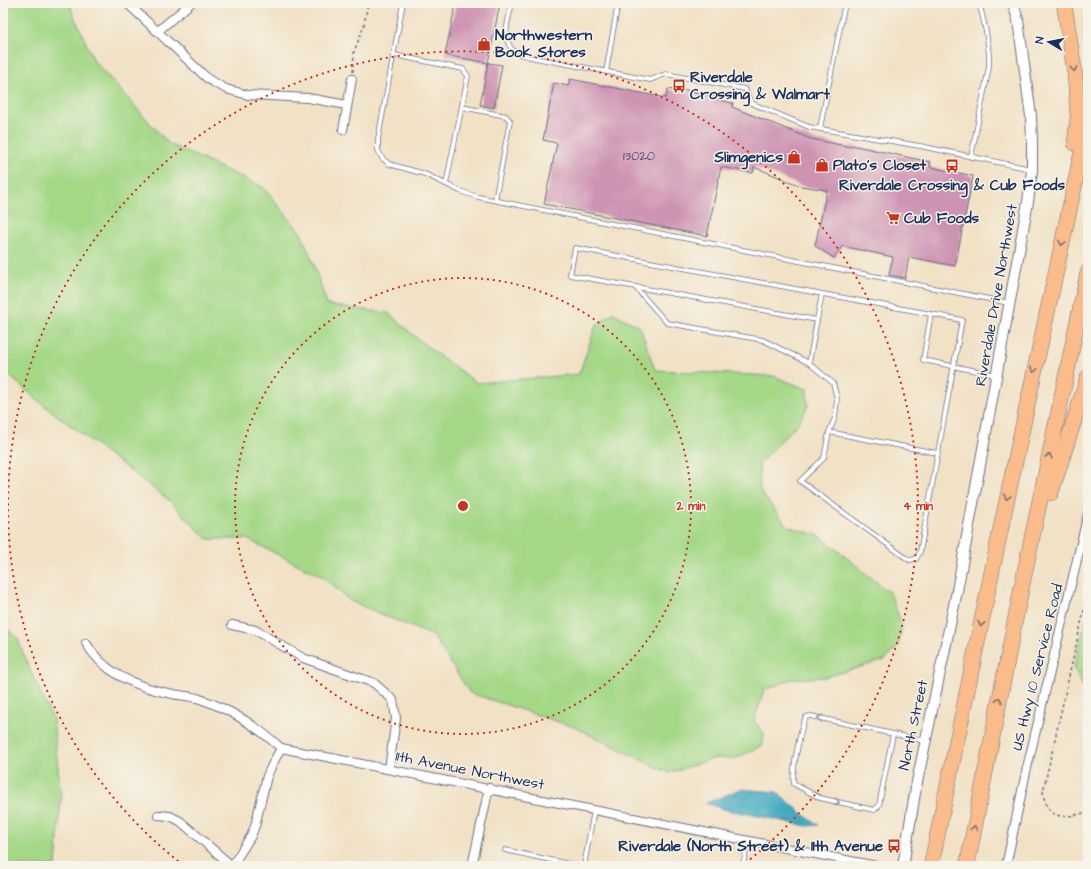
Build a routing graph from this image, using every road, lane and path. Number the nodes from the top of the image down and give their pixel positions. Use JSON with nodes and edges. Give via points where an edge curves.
{"nodes":[{"id":1,"x":127,"y":3,"type":"edge"},
{"id":2,"x":191,"y":3,"type":"edge"},
{"id":3,"x":368,"y":3,"type":"edge"},
{"id":4,"x":403,"y":3,"type":"edge"},
{"id":5,"x":512,"y":3,"type":"edge"},
{"id":6,"x":618,"y":3,"type":"edge"},
{"id":7,"x":845,"y":3,"type":"edge"},
{"id":8,"x":979,"y":3,"type":"edge"},
{"id":9,"x":1013,"y":3,"type":"edge"},
{"id":10,"x":1064,"y":3,"type":"edge"},
{"id":11,"x":158,"y":31,"type":"junction"},
{"id":12,"x":394,"y":55,"type":"junction"},
{"id":13,"x":606,"y":72,"type":"junction"},
{"id":14,"x":352,"y":79,"type":"joint"},
{"id":15,"x":347,"y":105,"type":"junction"},
{"id":16,"x":462,"y":107,"type":"junction"},
{"id":17,"x":1088,"y":123,"type":"edge"},
{"id":18,"x":820,"y":128,"type":"junction"},
{"id":19,"x":343,"y":130,"type":"dead end"},
{"id":20,"x":971,"y":157,"type":"junction"},
{"id":21,"x":1032,"y":170,"type":"junction"},
{"id":22,"x":446,"y":184,"type":"junction"},
{"id":23,"x":495,"y":200,"type":"junction"},
{"id":24,"x":1066,"y":220,"type":"junction"},
{"id":25,"x":1088,"y":272,"type":"edge"},
{"id":26,"x":635,"y":287,"type":"junction"},
{"id":27,"x":822,"y":294,"type":"junction"},
{"id":28,"x":1009,"y":303,"type":"junction"},
{"id":29,"x":931,"y":314,"type":"junction"},
{"id":30,"x":817,"y":320,"type":"junction"},
{"id":31,"x":809,"y":363,"type":"junction"},
{"id":32,"x":953,"y":367,"type":"junction"},
{"id":33,"x":996,"y":375,"type":"junction"},
{"id":34,"x":1088,"y":377,"type":"edge"},
{"id":35,"x":829,"y":432,"type":"junction"},
{"id":36,"x":938,"y":453,"type":"junction"},
{"id":37,"x":1088,"y":514,"type":"edge"},
{"id":38,"x":1021,"y":590,"type":"junction"},
{"id":39,"x":957,"y":591,"type":"joint"},
{"id":40,"x":1088,"y":592,"type":"edge"},
{"id":41,"x":232,"y":625,"type":"dead end"},
{"id":42,"x":86,"y":643,"type":"dead end"},
{"id":43,"x":893,"y":734,"type":"junction"},
{"id":44,"x":925,"y":741,"type":"junction"},
{"id":45,"x":282,"y":748,"type":"junction"},
{"id":46,"x":389,"y":769,"type":"junction"},
{"id":47,"x":489,"y":788,"type":"junction"},
{"id":48,"x":594,"y":809,"type":"junction"},
{"id":49,"x":1088,"y":812,"type":"edge"},
{"id":50,"x":158,"y":815,"type":"dead end"},
{"id":51,"x":748,"y":841,"type":"junction"},
{"id":52,"x":505,"y":850,"type":"dead end"},
{"id":53,"x":842,"y":863,"type":"edge"},
{"id":54,"x":232,"y":866,"type":"edge"},
{"id":55,"x":472,"y":866,"type":"edge"},
{"id":56,"x":578,"y":866,"type":"edge"},
{"id":57,"x":584,"y":866,"type":"edge"},
{"id":58,"x":743,"y":866,"type":"edge"},
{"id":59,"x":876,"y":866,"type":"edge"},
{"id":60,"x":903,"y":866,"type":"edge"},
{"id":61,"x":931,"y":866,"type":"edge"},
{"id":62,"x":967,"y":866,"type":"edge"},
{"id":63,"x":1006,"y":866,"type":"edge"}],
"edges":[{"from":1,"to":11,"type":"street"},
{"from":2,"to":11,"type":"street"},
{"from":3,"to":14,"type":"path","via":[[364,25],[354,52]]},
{"from":4,"to":12,"type":"lane"},
{"from":5,"to":13,"type":"lane","via":[[507,36],[509,45],[515,52]]},
{"from":6,"to":13,"type":"lane"},
{"from":7,"to":18,"type":"lane"},
{"from":8,"to":20,"type":"lane","via":[[985,21],[989,67]]},
{"from":9,"to":21,"type":"street","name":"Riverdale Drive Northwest","via":[[1018,20],[1031,116]]},
{"from":10,"to":24,"type":"highway","one_way":true,"via":[[1078,117]]},
{"from":11,"to":15,"type":"street","via":[[208,79],[226,89],[248,95],[308,98]]},
{"from":12,"to":16,"type":"lane","via":[[463,69],[468,76]]},
{"from":12,"to":22,"type":"lane","via":[[378,150],[389,164],[425,174]]},
{"from":13,"to":18,"type":"lane","via":[[650,80],[666,74],[745,89],[751,103],[809,127]]},
{"from":14,"to":15,"type":"street"},
{"from":15,"to":19,"type":"street"},
{"from":16,"to":22,"type":"lane"},
{"from":16,"to":23,"type":"lane","via":[[506,116],[510,121]]},
{"from":17,"to":24,"type":"highway"},
{"from":18,"to":20,"type":"lane"},
{"from":20,"to":21,"type":"lane"},
{"from":21,"to":28,"type":"street","name":"Riverdale Drive Northwest"},
{"from":22,"to":23,"type":"lane","via":[[478,197]]},
{"from":23,"to":28,"type":"lane"},
{"from":24,"to":61,"type":"highway","one_way":true},
{"from":38,"to":25,"type":"highway","one_way":true},
{"from":26,"to":27,"type":"lane","via":[[570,275],[575,248]]},
{"from":26,"to":30,"type":"lane"},
{"from":26,"to":31,"type":"lane","via":[[667,323],[763,340]]},
{"from":27,"to":29,"type":"lane"},
{"from":27,"to":30,"type":"lane"},
{"from":28,"to":33,"type":"street","name":"Riverdale Drive Northwest"},
{"from":29,"to":32,"type":"lane","via":[[923,360]]},
{"from":29,"to":32,"type":"lane","via":[[962,320]]},
{"from":30,"to":31,"type":"lane"},
{"from":31,"to":35,"type":"lane","via":[[833,383],[837,399],[835,418]]},
{"from":32,"to":33,"type":"lane"},
{"from":32,"to":36,"type":"lane"},
{"from":33,"to":39,"type":"street","name":"Riverdale Drive Northwest"},
{"from":34,"to":38,"type":"highway"},
{"from":35,"to":36,"type":"lane"},
{"from":35,"to":36,"type":"lane","via":[[824,458],[800,481],[909,560],[916,559],[920,552]]},
{"from":37,"to":63,"type":"street","name":"US Hwy 10 Service Road"},
{"from":62,"to":38,"type":"highway","one_way":true},
{"from":39,"to":44,"type":"street","name":"North Street"},
{"from":40,"to":49,"type":"path","via":[[1043,792],[1048,810],[1056,815]]},
{"from":41,"to":46,"type":"street","via":[[254,630],[304,658],[374,683],[393,700],[396,718]]},
{"from":42,"to":45,"type":"street","via":[[108,668],[129,681],[145,688],[199,698],[250,722]]},
{"from":43,"to":43,"type":"lane","one_way":true,"via":[[806,717],[792,779],[794,784],[820,798],[874,810],[879,805]]},
{"from":43,"to":44,"type":"lane"},
{"from":44,"to":60,"type":"street","name":"North Street"},
{"from":45,"to":46,"type":"street","name":"11th Avenue Northwest"},
{"from":45,"to":54,"type":"street","via":[[267,776],[251,836]]},
{"from":46,"to":47,"type":"street","name":"11th Avenue Northwest"},
{"from":47,"to":48,"type":"street","name":"11th Avenue Northwest"},
{"from":47,"to":55,"type":"street"},
{"from":48,"to":51,"type":"street","name":"11th Avenue Northwest"},
{"from":48,"to":57,"type":"lane"},
{"from":50,"to":54,"type":"street","via":[[170,816],[180,822]]},
{"from":51,"to":53,"type":"street","name":"11th Avenue Northwest"},
{"from":51,"to":58,"type":"lane"},
{"from":52,"to":56,"type":"lane"},
{"from":53,"to":59,"type":"street","name":"11th Avenue Northwest"}]}
